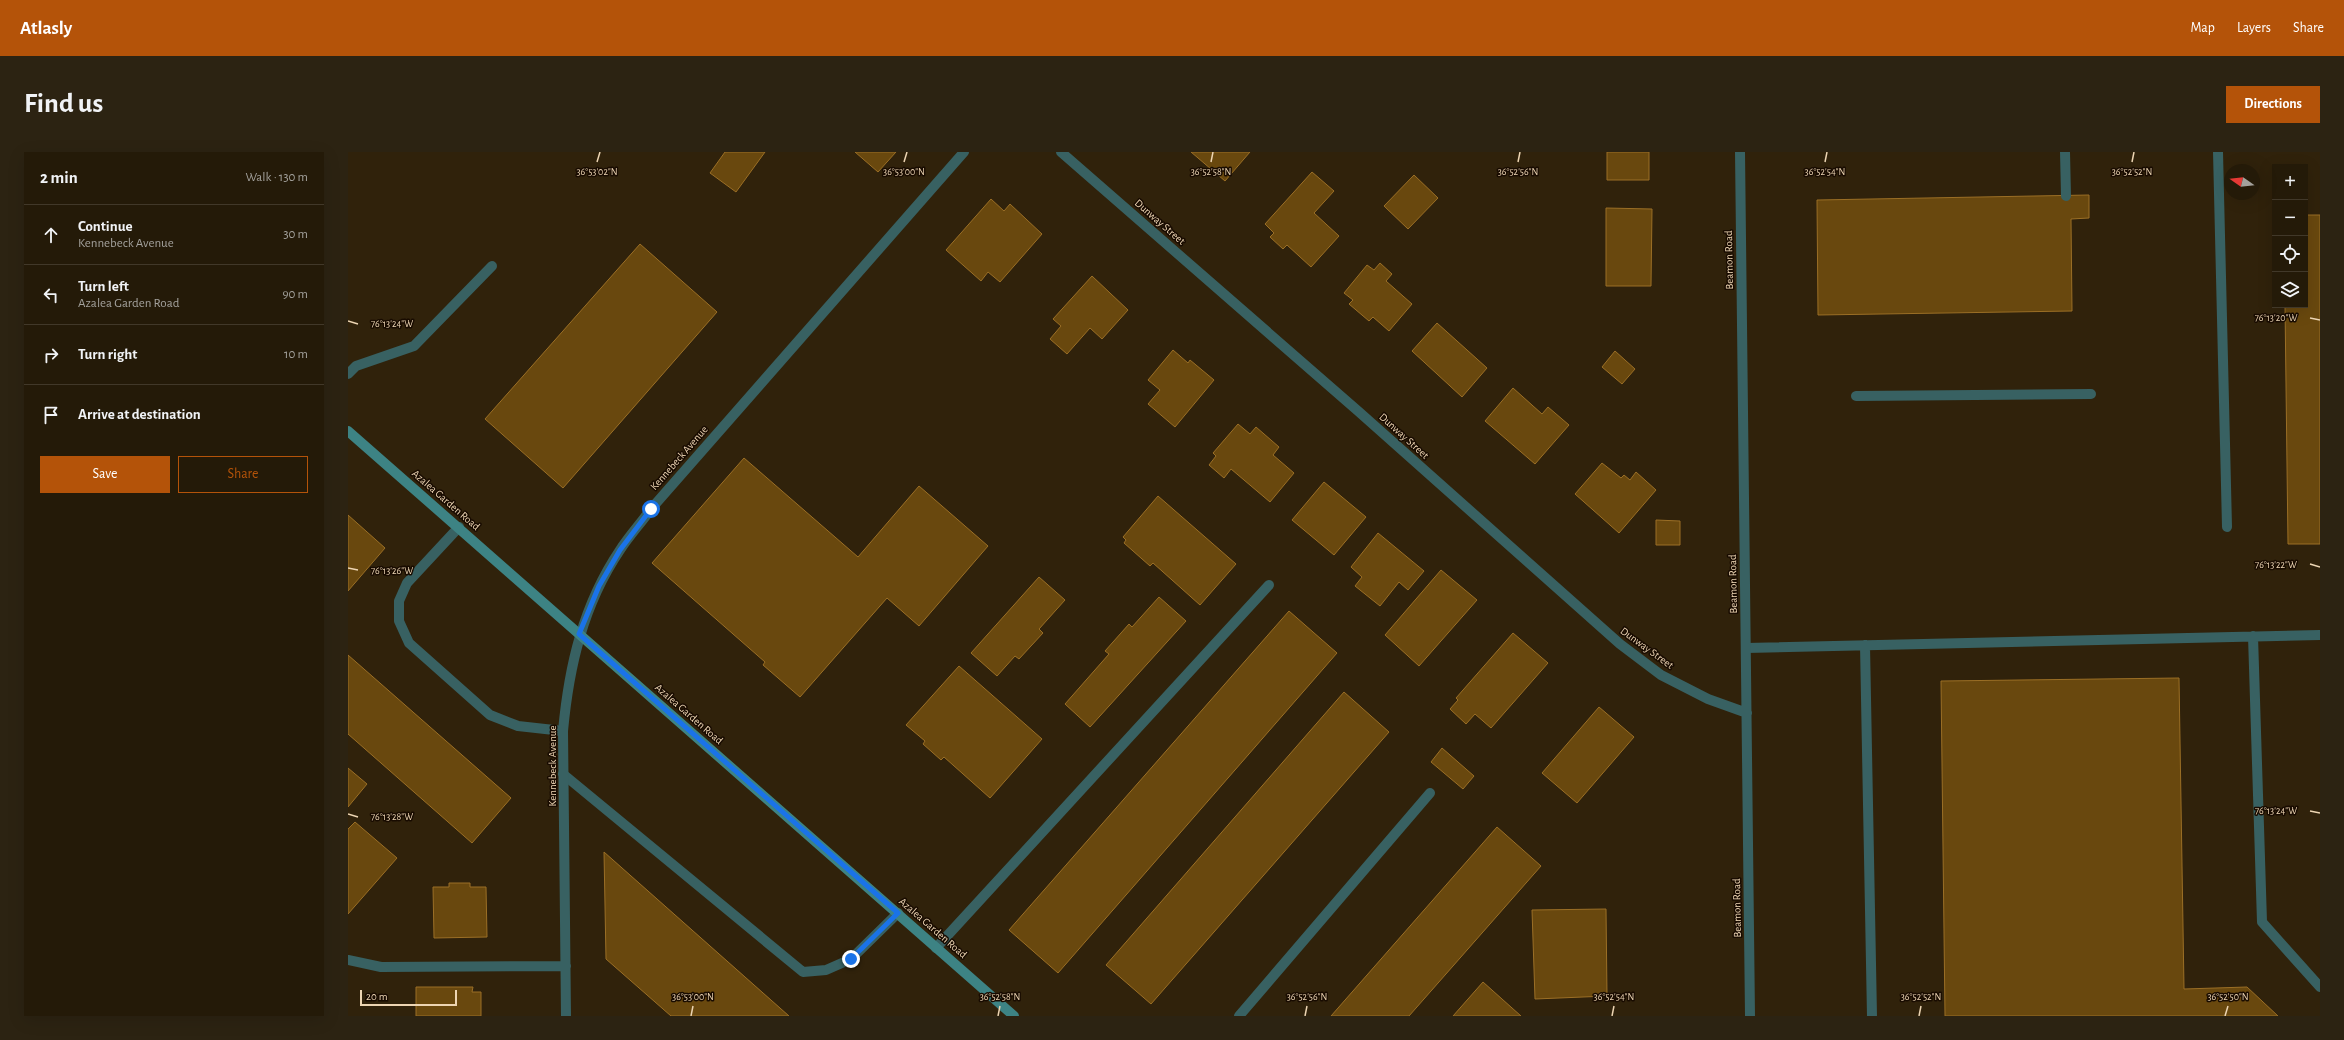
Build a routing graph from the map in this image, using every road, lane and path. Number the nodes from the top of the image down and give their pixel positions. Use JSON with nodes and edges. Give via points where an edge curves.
{"nodes":[{"id":1,"x":964,"y":152,"type":"edge"},
{"id":2,"x":1061,"y":152,"type":"edge"},
{"id":3,"x":1740,"y":152,"type":"edge"},
{"id":4,"x":2065,"y":152,"type":"edge"},
{"id":5,"x":2218,"y":152,"type":"edge"},
{"id":6,"x":2066,"y":196,"type":"dead end"},
{"id":7,"x":492,"y":266,"type":"dead end"},
{"id":8,"x":348,"y":374,"type":"edge"},
{"id":9,"x":2091,"y":394,"type":"dead end"},
{"id":10,"x":1856,"y":396,"type":"dead end"},
{"id":11,"x":348,"y":431,"type":"edge"},
{"id":12,"x":2227,"y":526,"type":"dead end"},
{"id":13,"x":459,"y":527,"type":"junction"},
{"id":14,"x":1269,"y":585,"type":"dead end"},
{"id":15,"x":579,"y":634,"type":"junction"},
{"id":16,"x":2320,"y":635,"type":"edge"},
{"id":17,"x":2253,"y":636,"type":"junction"},
{"id":18,"x":1865,"y":645,"type":"junction"},
{"id":19,"x":1746,"y":648,"type":"junction"},
{"id":20,"x":1747,"y":713,"type":"junction"},
{"id":21,"x":563,"y":731,"type":"junction"},
{"id":22,"x":563,"y":774,"type":"junction"},
{"id":23,"x":1430,"y":793,"type":"dead end"},
{"id":24,"x":898,"y":913,"type":"junction"},
{"id":25,"x":936,"y":948,"type":"junction"},
{"id":26,"x":348,"y":960,"type":"edge"},
{"id":27,"x":566,"y":966,"type":"junction"},
{"id":28,"x":2320,"y":987,"type":"edge"},
{"id":29,"x":566,"y":1016,"type":"edge"},
{"id":30,"x":1014,"y":1016,"type":"edge"},
{"id":31,"x":1239,"y":1016,"type":"edge"},
{"id":32,"x":1750,"y":1016,"type":"edge"},
{"id":33,"x":1872,"y":1016,"type":"edge"}],
"edges":[{"from":1,"to":15,"type":"street","name":"Kennebeck Avenue","via":[[651,509],[620,550],[599,586]]},
{"from":2,"to":20,"type":"street","name":"Dunway Street","via":[[1346,400],[1620,644],[1661,675],[1708,699]]},
{"from":3,"to":19,"type":"street","name":"Beamon Road"},
{"from":4,"to":6,"type":"street"},
{"from":5,"to":12,"type":"street"},
{"from":7,"to":8,"type":"street","via":[[414,346],[356,366]]},
{"from":9,"to":10,"type":"street"},
{"from":11,"to":13,"type":"main road","name":"Azalea Garden Road"},
{"from":13,"to":15,"type":"main road","name":"Azalea Garden Road"},
{"from":13,"to":21,"type":"street","via":[[407,583],[399,601],[399,621],[408,643],[490,715],[518,726]]},
{"from":14,"to":25,"type":"street"},
{"from":15,"to":21,"type":"street","name":"Kennebeck Avenue","via":[[568,684]]},
{"from":15,"to":24,"type":"main road","name":"Azalea Garden Road"},
{"from":16,"to":17,"type":"street"},
{"from":17,"to":18,"type":"street"},
{"from":17,"to":28,"type":"street","via":[[2262,922]]},
{"from":18,"to":19,"type":"street"},
{"from":18,"to":33,"type":"street"},
{"from":19,"to":20,"type":"street","name":"Beamon Road"},
{"from":20,"to":32,"type":"street","name":"Beamon Road"},
{"from":21,"to":22,"type":"street","name":"Kennebeck Avenue"},
{"from":22,"to":24,"type":"street","via":[[803,972],[826,970],[851,959]]},
{"from":22,"to":27,"type":"street","name":"Kennebeck Avenue"},
{"from":23,"to":31,"type":"street"},
{"from":24,"to":25,"type":"main road","name":"Azalea Garden Road"},
{"from":25,"to":30,"type":"main road","name":"Azalea Garden Road"},
{"from":26,"to":27,"type":"street","via":[[381,967]]},
{"from":27,"to":29,"type":"street","name":"Kennebeck Avenue"}]}
